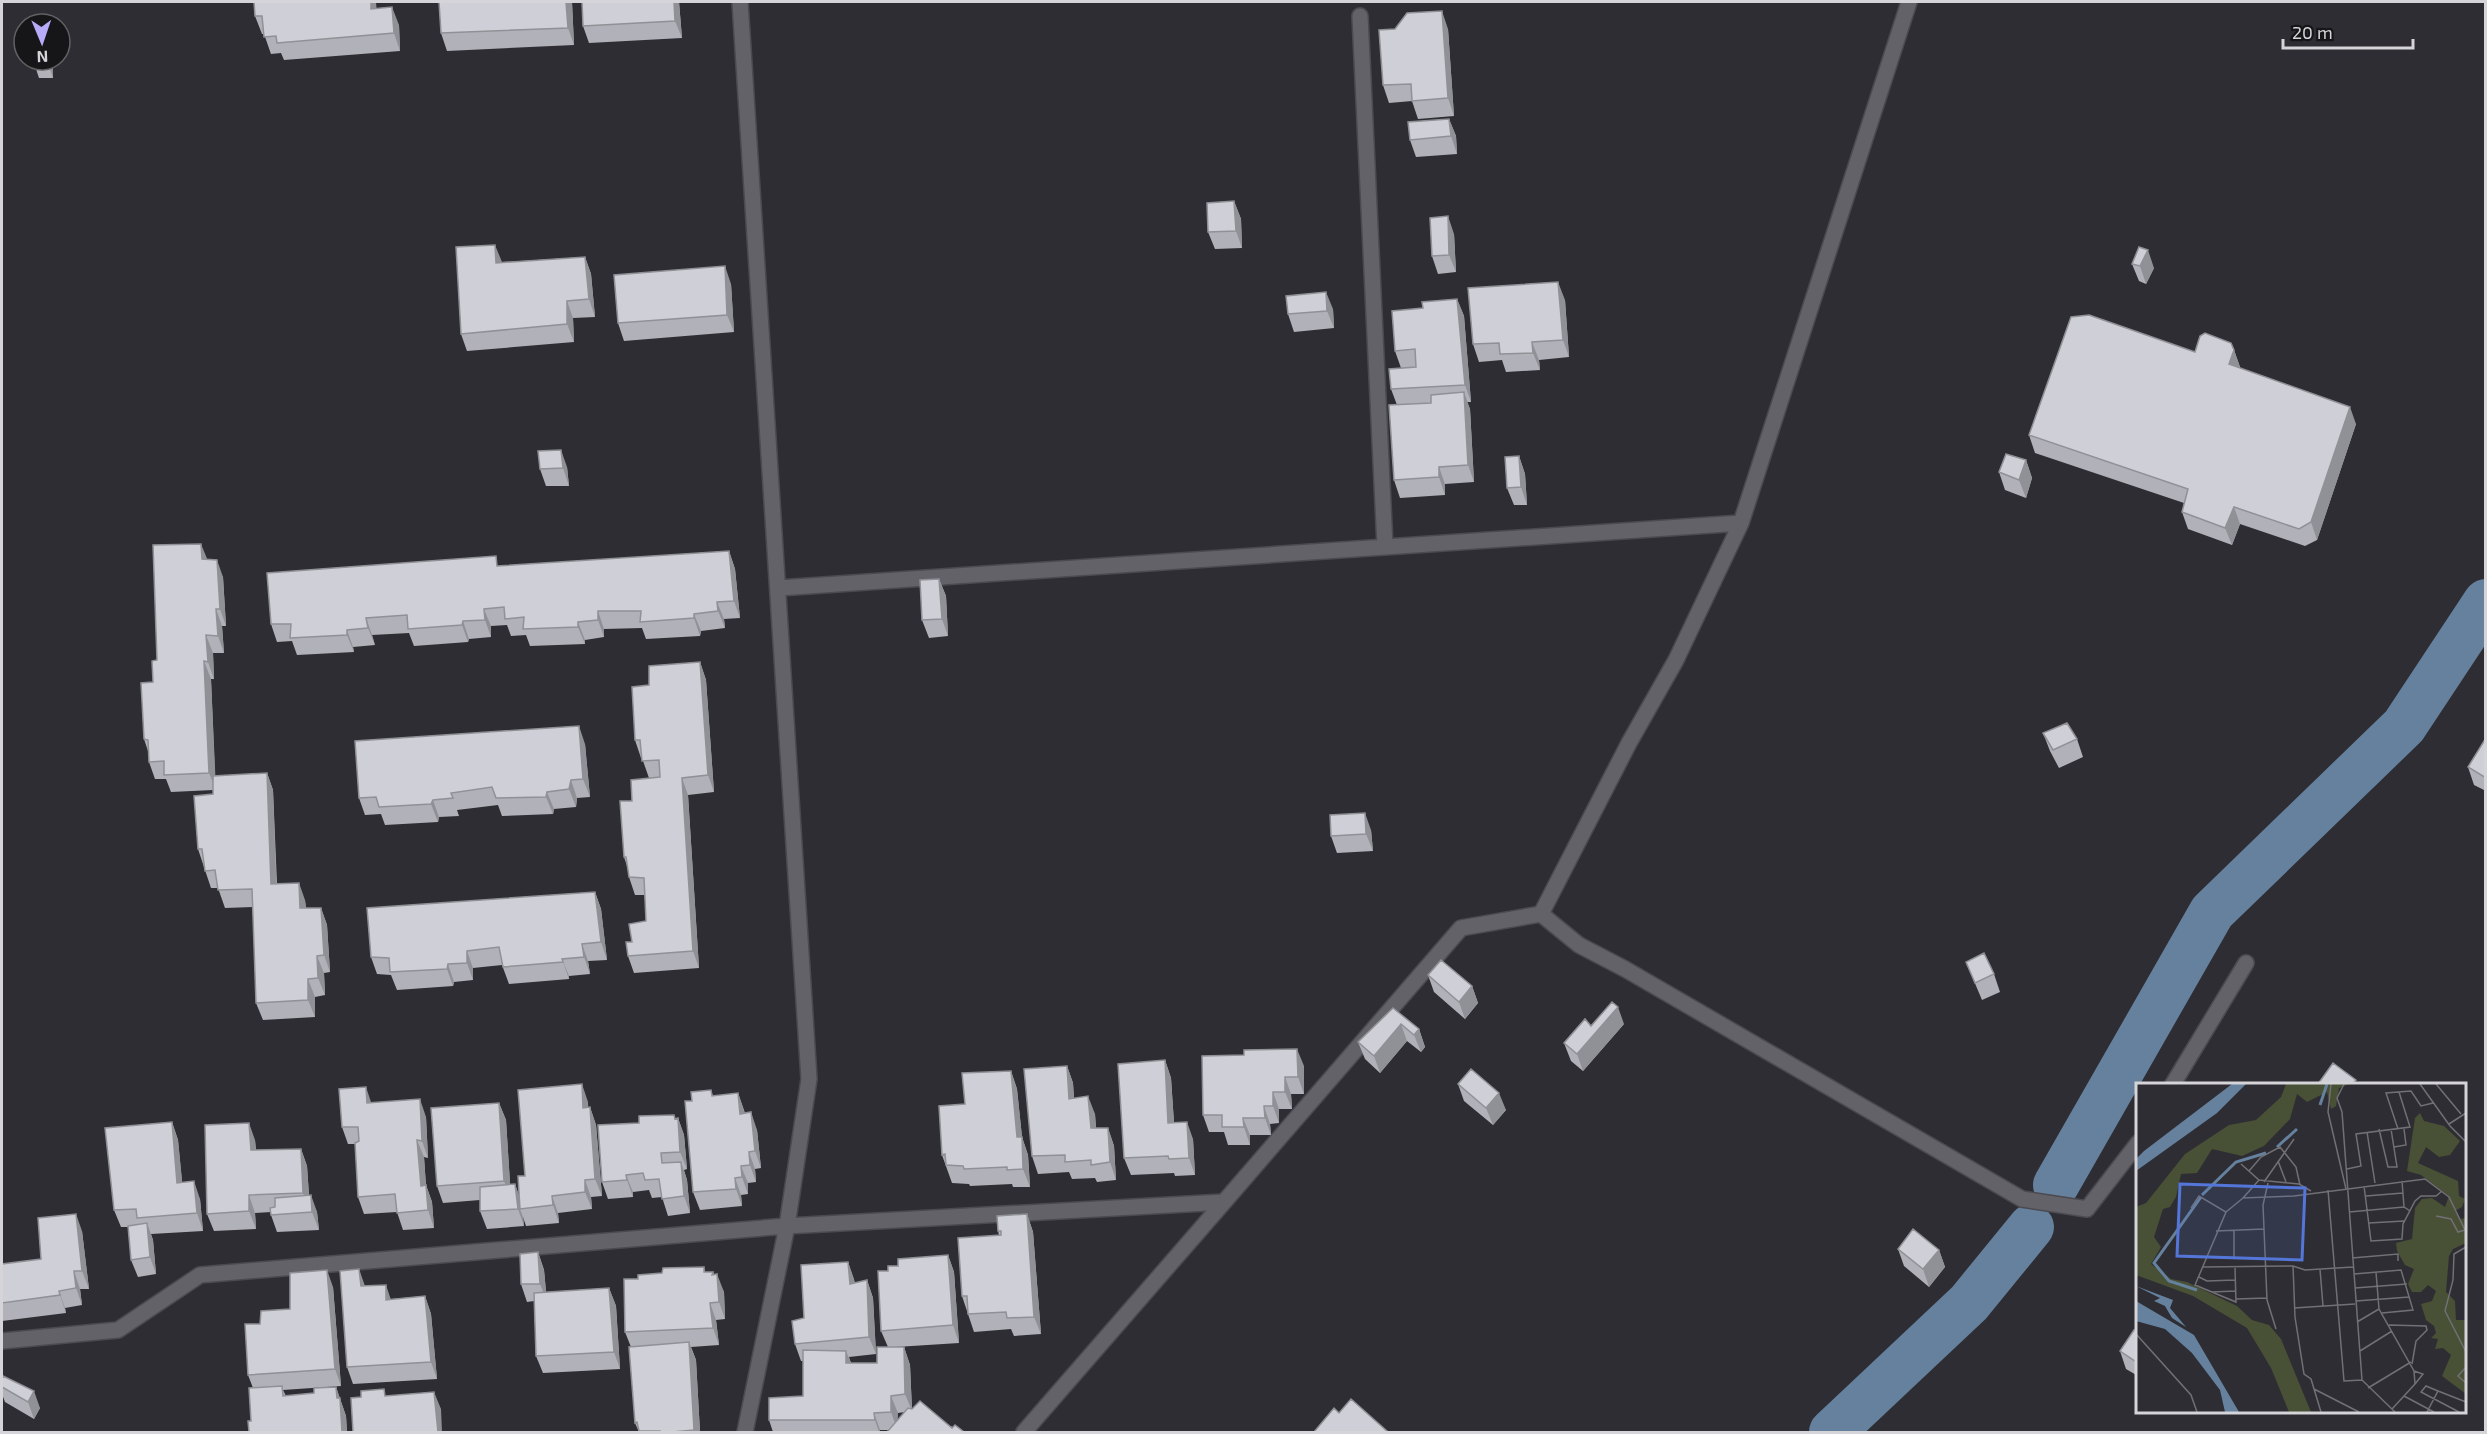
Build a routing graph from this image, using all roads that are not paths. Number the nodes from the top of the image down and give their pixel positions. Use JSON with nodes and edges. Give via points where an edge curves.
{"nodes":[{"id":1,"x":740,"y":2,"type":"edge"},
{"id":2,"x":1909,"y":2,"type":"edge"},
{"id":3,"x":1360,"y":16,"type":"dead end"},
{"id":4,"x":1741,"y":523,"type":"junction"},
{"id":5,"x":1385,"y":547,"type":"junction"},
{"id":6,"x":779,"y":588,"type":"junction"},
{"id":7,"x":1541,"y":914,"type":"junction"},
{"id":8,"x":2246,"y":963,"type":"dead end"},
{"id":9,"x":2174,"y":1083,"type":"edge"},
{"id":10,"x":2136,"y":1146,"type":"edge"},
{"id":11,"x":1224,"y":1202,"type":"junction"},
{"id":12,"x":787,"y":1226,"type":"junction"},
{"id":13,"x":2,"y":1341,"type":"edge"},
{"id":14,"x":745,"y":1432,"type":"edge"},
{"id":15,"x":1024,"y":1432,"type":"edge"}],
"edges":[{"from":1,"to":6,"type":"street"},
{"from":2,"to":4,"type":"street"},
{"from":3,"to":5,"type":"street"},
{"from":4,"to":5,"type":"street"},
{"from":4,"to":7,"type":"street","via":[[1676,660]]},
{"from":5,"to":6,"type":"street"},
{"from":6,"to":12,"type":"street","via":[[809,1079]]},
{"from":7,"to":10,"type":"street","via":[[1579,945],[2022,1199],[2087,1209]]},
{"from":7,"to":11,"type":"street","via":[[1461,928]]},
{"from":8,"to":9,"type":"street"},
{"from":11,"to":12,"type":"street"},
{"from":11,"to":15,"type":"street"},
{"from":12,"to":13,"type":"street","via":[[200,1275],[118,1330]]},
{"from":12,"to":14,"type":"street"}]}
